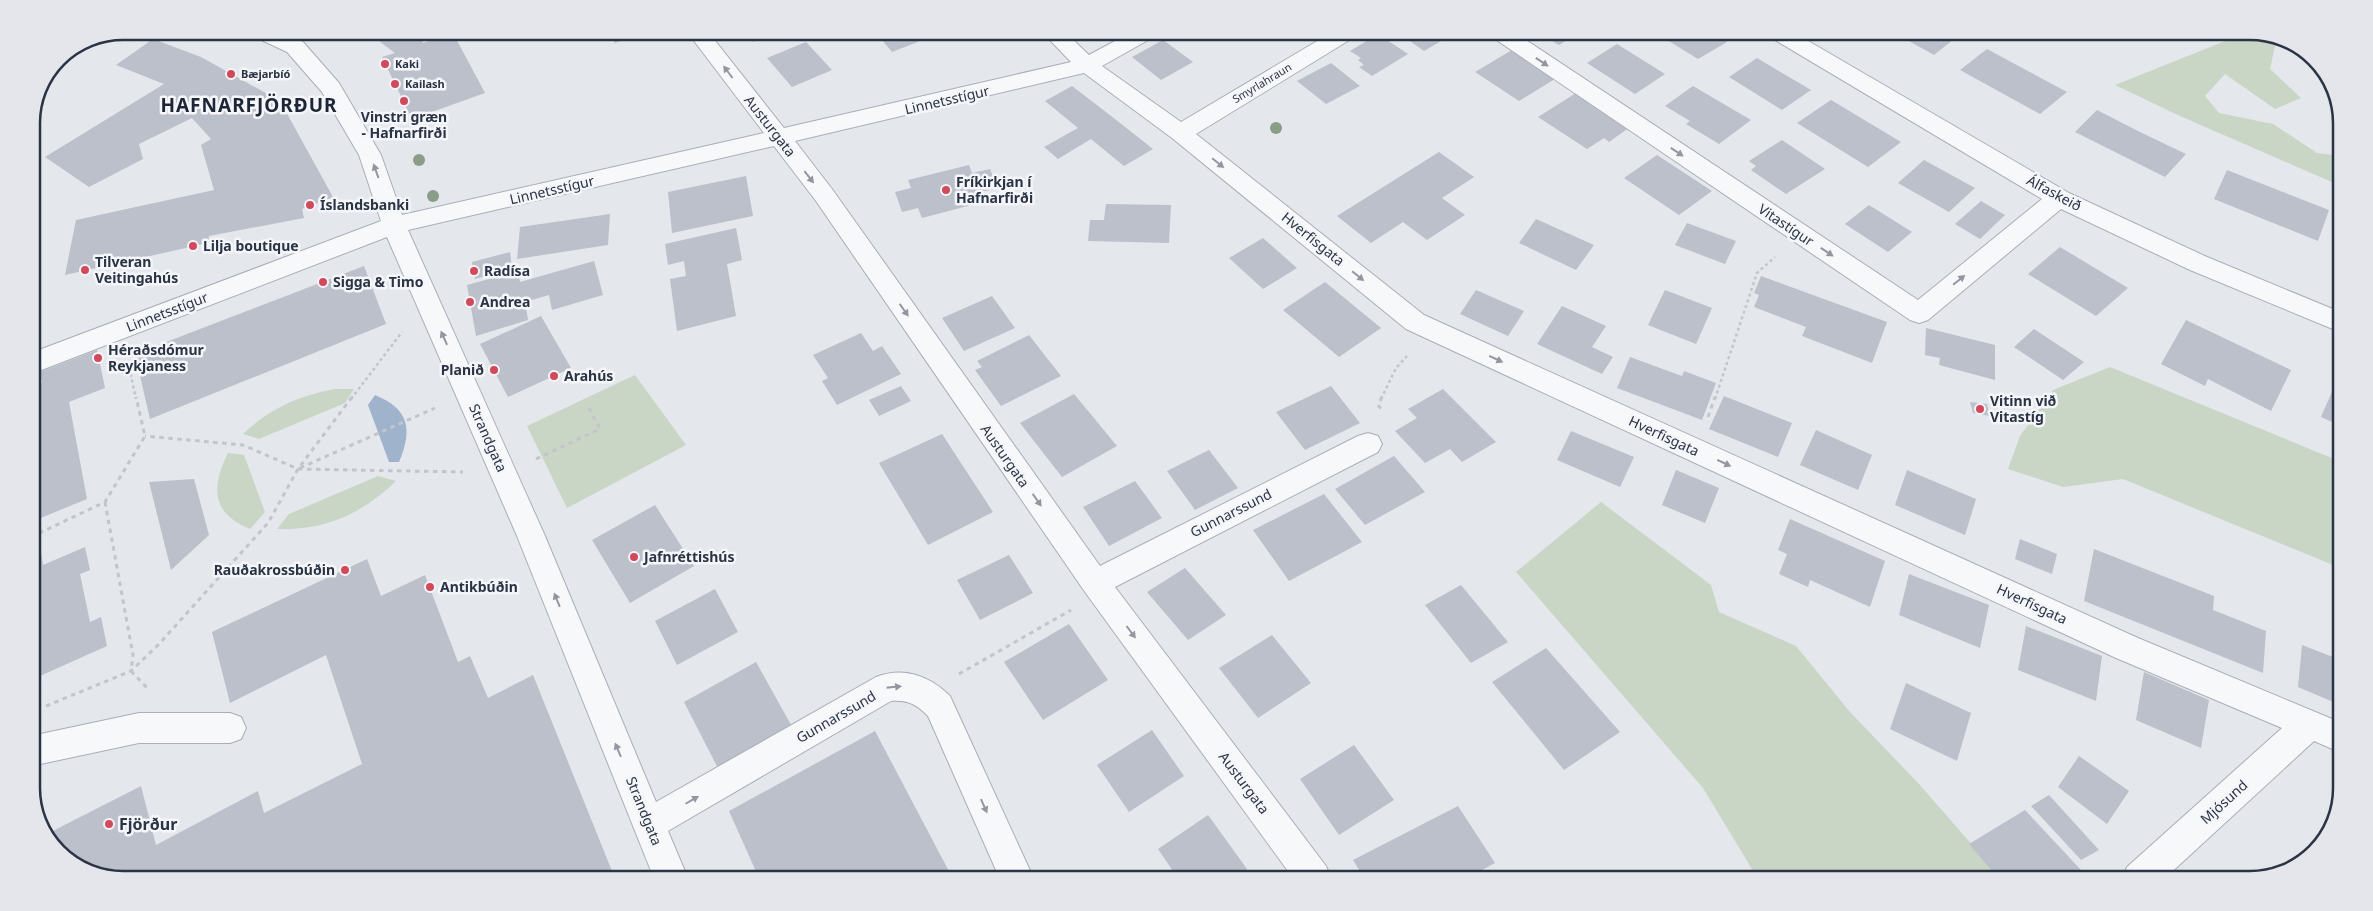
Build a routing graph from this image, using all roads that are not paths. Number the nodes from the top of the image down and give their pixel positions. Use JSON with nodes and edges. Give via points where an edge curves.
{"nodes":[{"id":1,"x":280,"y":40,"type":"edge"},
{"id":2,"x":703,"y":40,"type":"edge"},
{"id":3,"x":1061,"y":40,"type":"edge"},
{"id":4,"x":1132,"y":40,"type":"edge"},
{"id":5,"x":1334,"y":40,"type":"edge"},
{"id":6,"x":1511,"y":40,"type":"edge"},
{"id":7,"x":1791,"y":40,"type":"edge"},
{"id":8,"x":1087,"y":64,"type":"junction"},
{"id":9,"x":1180,"y":132,"type":"junction"},
{"id":10,"x":779,"y":139,"type":"junction"},
{"id":11,"x":2060,"y":198,"type":"junction"},
{"id":12,"x":394,"y":225,"type":"junction"},
{"id":13,"x":2333,"y":319,"type":"edge"},
{"id":14,"x":40,"y":361,"type":"edge"},
{"id":15,"x":1368,"y":444,"type":"road end"},
{"id":16,"x":1098,"y":588,"type":"junction"},
{"id":17,"x":230,"y":728,"type":"dead end"},
{"id":18,"x":2323,"y":731,"type":"edge"},
{"id":19,"x":40,"y":749,"type":"edge"},
{"id":20,"x":650,"y":824,"type":"junction"},
{"id":21,"x":668,"y":871,"type":"edge"},
{"id":22,"x":1013,"y":871,"type":"edge"},
{"id":23,"x":1309,"y":871,"type":"edge"},
{"id":24,"x":2150,"y":871,"type":"edge"}],
"edges":[{"from":12,"to":1,"type":"street","name":"Strandgata","one_way":true,"via":[[370,155],[331,88],[295,47]]},
{"from":10,"to":2,"type":"street","name":"Austurgata","one_way":true},
{"from":3,"to":8,"type":"street","name":"Hverfisgata"},
{"from":4,"to":8,"type":"street","name":"Linnetsstígur"},
{"from":5,"to":9,"type":"street","name":"Smyrlahraun"},
{"from":6,"to":11,"type":"street","name":"Vitastígur","one_way":true,"via":[[1919,313]]},
{"from":7,"to":11,"type":"street","name":"Álfaskeið"},
{"from":8,"to":9,"type":"street","name":"Hverfisgata"},
{"from":8,"to":10,"type":"street","name":"Linnetsstígur","via":[[1057,74]]},
{"from":9,"to":18,"type":"street","name":"Hverfisgata","one_way":true,"via":[[1415,322],[2127,648]]},
{"from":10,"to":12,"type":"street","name":"Linnetsstígur"},
{"from":10,"to":16,"type":"street","name":"Austurgata","one_way":true,"via":[[824,195]]},
{"from":11,"to":13,"type":"street","name":"Álfaskeið","via":[[2165,250]]},
{"from":12,"to":14,"type":"street","name":"Linnetsstígur"},
{"from":20,"to":12,"type":"street","name":"Strandgata","one_way":true,"via":[[531,536]]},
{"from":15,"to":16,"type":"street","name":"Gunnarssund"},
{"from":16,"to":23,"type":"street","name":"Austurgata","one_way":true},
{"from":17,"to":19,"type":"street","via":[[139,728]]},
{"from":18,"to":24,"type":"street","name":"Mjósund"},
{"from":20,"to":21,"type":"street","name":"Strandgata"},
{"from":20,"to":22,"type":"street","name":"Gunnarssund","one_way":true,"via":[[887,687],[909,686],[926,692],[939,706]]}]}
